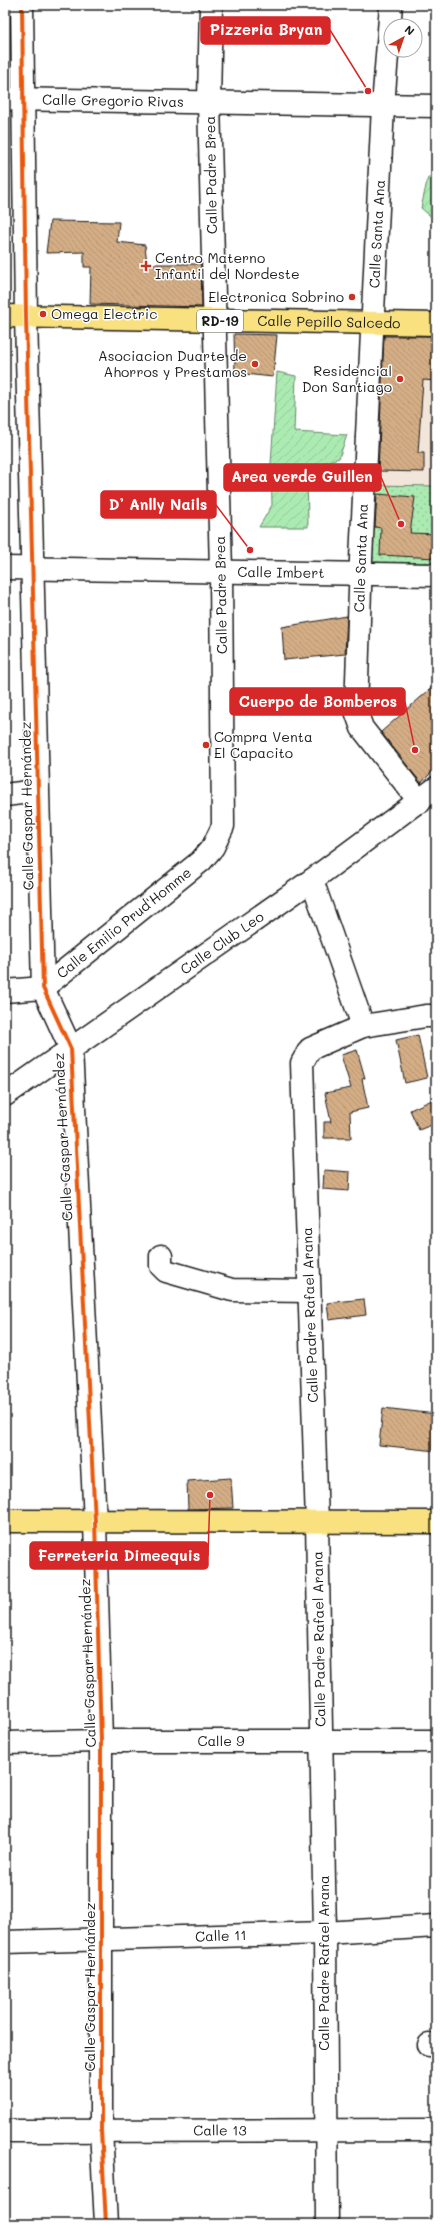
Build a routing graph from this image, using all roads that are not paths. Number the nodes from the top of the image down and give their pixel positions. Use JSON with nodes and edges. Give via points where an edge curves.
{"nodes":[{"id":1,"x":22,"y":5,"type":"edge"},
{"id":2,"x":211,"y":5,"type":"edge"},
{"id":3,"x":391,"y":5,"type":"edge"},
{"id":4,"x":14,"y":99,"type":"edge"},
{"id":5,"x":209,"y":101,"type":"junction"},
{"id":6,"x":383,"y":106,"type":"junction"},
{"id":7,"x":436,"y":106,"type":"edge"},
{"id":8,"x":5,"y":316,"type":"edge"},
{"id":9,"x":26,"y":316,"type":"junction"},
{"id":10,"x":214,"y":321,"type":"junction"},
{"id":11,"x":373,"y":322,"type":"junction"},
{"id":12,"x":436,"y":324,"type":"edge"},
{"id":13,"x":5,"y":568,"type":"edge"},
{"id":14,"x":33,"y":568,"type":"junction"},
{"id":15,"x":221,"y":571,"type":"junction"},
{"id":16,"x":360,"y":573,"type":"junction"},
{"id":17,"x":436,"y":575,"type":"edge"},
{"id":18,"x":37,"y":791,"type":"junction"},
{"id":19,"x":5,"y":795,"type":"edge"},
{"id":20,"x":428,"y":795,"type":"edge"},
{"id":21,"x":223,"y":826,"type":"joint"},
{"id":22,"x":312,"y":880,"type":"junction"},
{"id":23,"x":43,"y":988,"type":"junction"},
{"id":24,"x":5,"y":992,"type":"edge"},
{"id":25,"x":436,"y":1016,"type":"edge"},
{"id":26,"x":363,"y":1026,"type":"junction"},
{"id":27,"x":71,"y":1049,"type":"junction"},
{"id":28,"x":5,"y":1095,"type":"edge"},
{"id":29,"x":161,"y":1256,"type":"dead end"},
{"id":30,"x":309,"y":1291,"type":"junction"},
{"id":31,"x":95,"y":1520,"type":"junction"},
{"id":32,"x":5,"y":1521,"type":"edge"},
{"id":33,"x":436,"y":1522,"type":"edge"},
{"id":34,"x":317,"y":1523,"type":"junction"},
{"id":35,"x":101,"y":1741,"type":"junction"},
{"id":36,"x":436,"y":1741,"type":"edge"},
{"id":37,"x":321,"y":1742,"type":"junction"},
{"id":38,"x":5,"y":1743,"type":"edge"},
{"id":39,"x":436,"y":1926,"type":"edge"},
{"id":40,"x":325,"y":1933,"type":"junction"},
{"id":41,"x":101,"y":1938,"type":"junction"},
{"id":42,"x":5,"y":1942,"type":"edge"},
{"id":43,"x":101,"y":2130,"type":"junction"},
{"id":44,"x":436,"y":2130,"type":"edge"},
{"id":45,"x":5,"y":2131,"type":"edge"},
{"id":46,"x":325,"y":2131,"type":"junction"},
{"id":47,"x":106,"y":2224,"type":"edge"},
{"id":48,"x":327,"y":2224,"type":"edge"}],
"edges":[{"from":1,"to":4,"type":"street","name":"Calle Gaspar Hernández"},
{"from":2,"to":5,"type":"street","name":"Calle Padre Brea"},
{"from":3,"to":6,"type":"street","name":"Calle Santa Ana"},
{"from":4,"to":5,"type":"street","name":"Calle Gregorio Rivas"},
{"from":4,"to":9,"type":"street","name":"Calle Gaspar Hernández"},
{"from":5,"to":6,"type":"street","name":"Calle Gregorio Rivas"},
{"from":5,"to":10,"type":"street","name":"Calle Padre Brea"},
{"from":6,"to":7,"type":"street","name":"Calle Gregorio Rivas"},
{"from":6,"to":11,"type":"street","name":"Calle Santa Ana"},
{"from":8,"to":9,"type":"main road","name":"Calle Pepillo Salcedo","number":"RD-19"},
{"from":9,"to":10,"type":"main road","name":"Calle Pepillo Salcedo","number":"RD-19"},
{"from":9,"to":14,"type":"street","name":"Calle Gaspar Hernández"},
{"from":10,"to":11,"type":"main road","name":"Calle Pepillo Salcedo","number":"RD-19"},
{"from":10,"to":15,"type":"street","name":"Calle Padre Brea"},
{"from":11,"to":12,"type":"main road","name":"Calle Pepillo Salcedo","number":"RD-19"},
{"from":11,"to":16,"type":"street","name":"Calle Santa Ana"},
{"from":13,"to":14,"type":"street","name":"Calle Imbert"},
{"from":14,"to":15,"type":"street","name":"Calle Imbert"},
{"from":14,"to":18,"type":"street","name":"Calle Gaspar Hernández"},
{"from":15,"to":16,"type":"street","name":"Calle Imbert"},
{"from":15,"to":21,"type":"street","name":"Calle Padre Brea"},
{"from":16,"to":17,"type":"street","name":"Calle Imbert"},
{"from":16,"to":20,"type":"street","name":"Calle Santa Ana","via":[[356,711],[358,719],[368,736]]},
{"from":18,"to":19,"type":"street"},
{"from":18,"to":23,"type":"street","name":"Calle Gaspar Hernández"},
{"from":20,"to":22,"type":"street","name":"Calle Club Leo"},
{"from":21,"to":23,"type":"street","name":"Calle Emilio Prud'Homme","via":[[213,847],[201,861]]},
{"from":22,"to":26,"type":"street"},
{"from":22,"to":27,"type":"street","name":"Calle Club Leo"},
{"from":23,"to":24,"type":"street","name":"Calle Emilio Prud'Homme"},
{"from":23,"to":27,"type":"street","name":"Calle Gaspar Hernández"},
{"from":25,"to":26,"type":"street"},
{"from":26,"to":30,"type":"street","name":"Calle Padre Rafael Arana","via":[[310,1049],[302,1063]]},
{"from":27,"to":28,"type":"street","name":"Calle Club Leo"},
{"from":27,"to":31,"type":"street","name":"Calle Gaspar Hernández"},
{"from":29,"to":30,"type":"street","via":[[161,1266],[166,1270],[232,1290]]},
{"from":30,"to":34,"type":"street","name":"Calle Padre Rafael Arana"},
{"from":31,"to":32,"type":"main road"},
{"from":31,"to":34,"type":"main road"},
{"from":31,"to":35,"type":"street","name":"Calle Gaspar Hernández"},
{"from":33,"to":34,"type":"main road"},
{"from":34,"to":37,"type":"street","name":"Calle Padre Rafael Arana"},
{"from":35,"to":37,"type":"street","name":"Calle 9"},
{"from":35,"to":38,"type":"street","name":"Calle 9"},
{"from":35,"to":41,"type":"street","name":"Calle Gaspar Hernández"},
{"from":36,"to":37,"type":"street","name":"Calle 9"},
{"from":37,"to":40,"type":"street","name":"Calle Padre Rafael Arana"},
{"from":39,"to":40,"type":"street","name":"Calle 11"},
{"from":40,"to":41,"type":"street","name":"Calle 11"},
{"from":40,"to":46,"type":"street","name":"Calle Padre Rafael Arana"},
{"from":41,"to":42,"type":"street","name":"Calle 11"},
{"from":41,"to":43,"type":"street","name":"Calle Gaspar Hernández"},
{"from":43,"to":45,"type":"street","name":"Calle 13"},
{"from":43,"to":46,"type":"street","name":"Calle 13"},
{"from":43,"to":47,"type":"street","name":"Calle Gaspar Hernández"},
{"from":44,"to":46,"type":"street","name":"Calle 13"},
{"from":46,"to":48,"type":"street","name":"Calle Padre Rafael Arana"}]}
